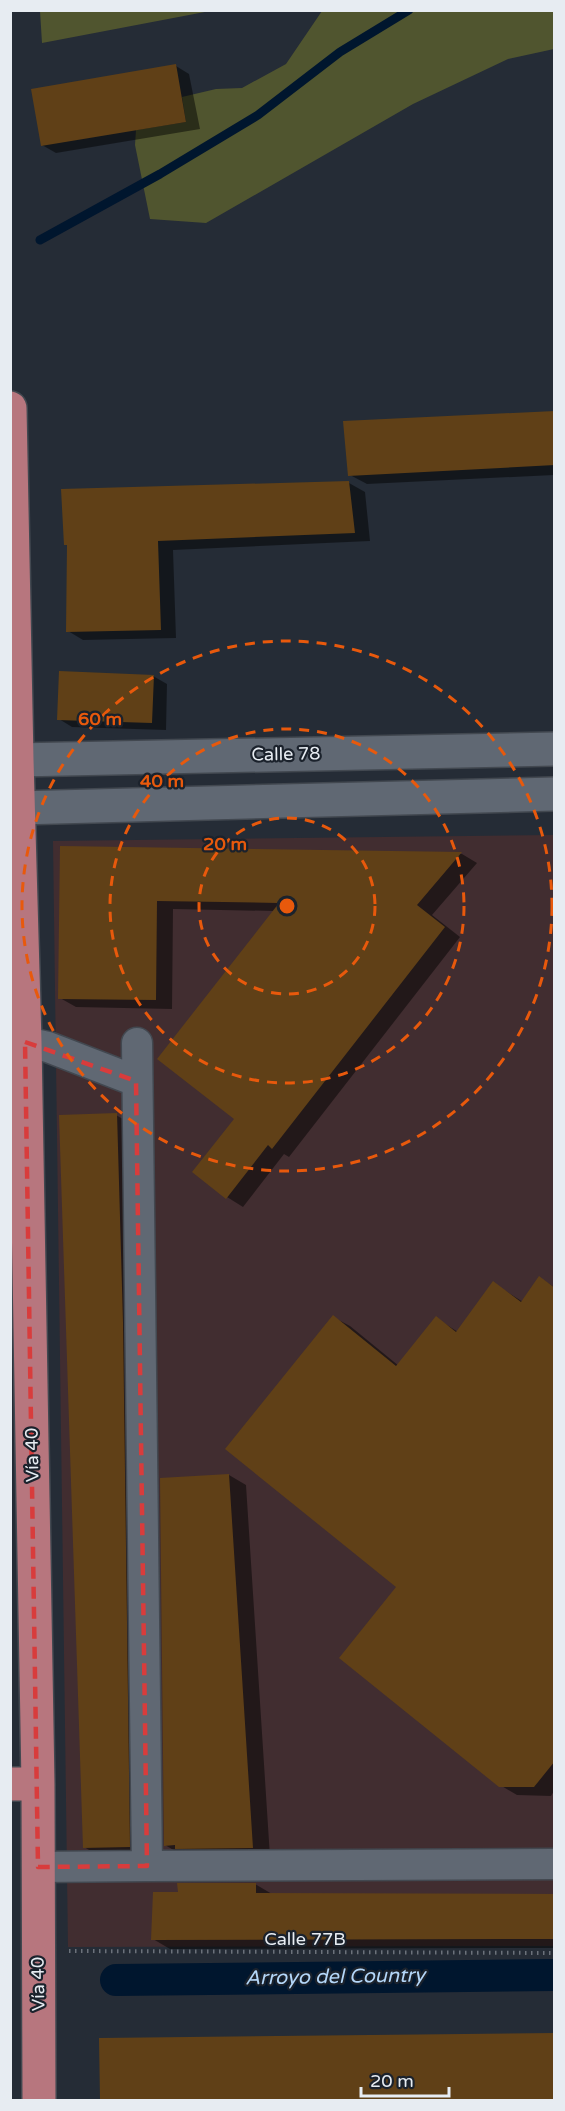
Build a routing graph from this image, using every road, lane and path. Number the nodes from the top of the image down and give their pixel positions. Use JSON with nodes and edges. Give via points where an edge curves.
{"nodes":[{"id":1,"x":10,"y":408,"type":"edge"},
{"id":2,"x":555,"y":749,"type":"edge"},
{"id":3,"x":17,"y":759,"type":"junction"},
{"id":4,"x":555,"y":794,"type":"edge"},
{"id":5,"x":18,"y":808,"type":"junction"},
{"id":6,"x":18,"y":1042,"type":"edge"},
{"id":7,"x":137,"y":1043,"type":"dead end"},
{"id":8,"x":136,"y":1081,"type":"junction"},
{"id":9,"x":24,"y":1784,"type":"edge"},
{"id":10,"x":555,"y":1864,"type":"edge"},
{"id":11,"x":147,"y":1866,"type":"junction"},
{"id":12,"x":52,"y":1867,"type":"junction"},
{"id":13,"x":68,"y":1951,"type":"dead end"},
{"id":14,"x":555,"y":1953,"type":"edge"},
{"id":15,"x":39,"y":2100,"type":"edge"}],
"edges":[{"from":1,"to":3,"type":"highway","name":"Vía 40"},
{"from":2,"to":3,"type":"main road","name":"Calle 78"},
{"from":3,"to":5,"type":"highway","name":"Vía 40"},
{"from":4,"to":5,"type":"main road"},
{"from":5,"to":6,"type":"highway","name":"Vía 40"},
{"from":6,"to":8,"type":"street","via":[[57,1051]]},
{"from":6,"to":9,"type":"highway","name":"Vía 40"},
{"from":7,"to":8,"type":"street"},
{"from":8,"to":11,"type":"street"},
{"from":9,"to":12,"type":"highway","name":"Vía 40"},
{"from":10,"to":11,"type":"street"},
{"from":11,"to":12,"type":"street"},
{"from":12,"to":15,"type":"highway","name":"Vía 40"},
{"from":13,"to":14,"type":"path","name":"Calle 77B"}]}
